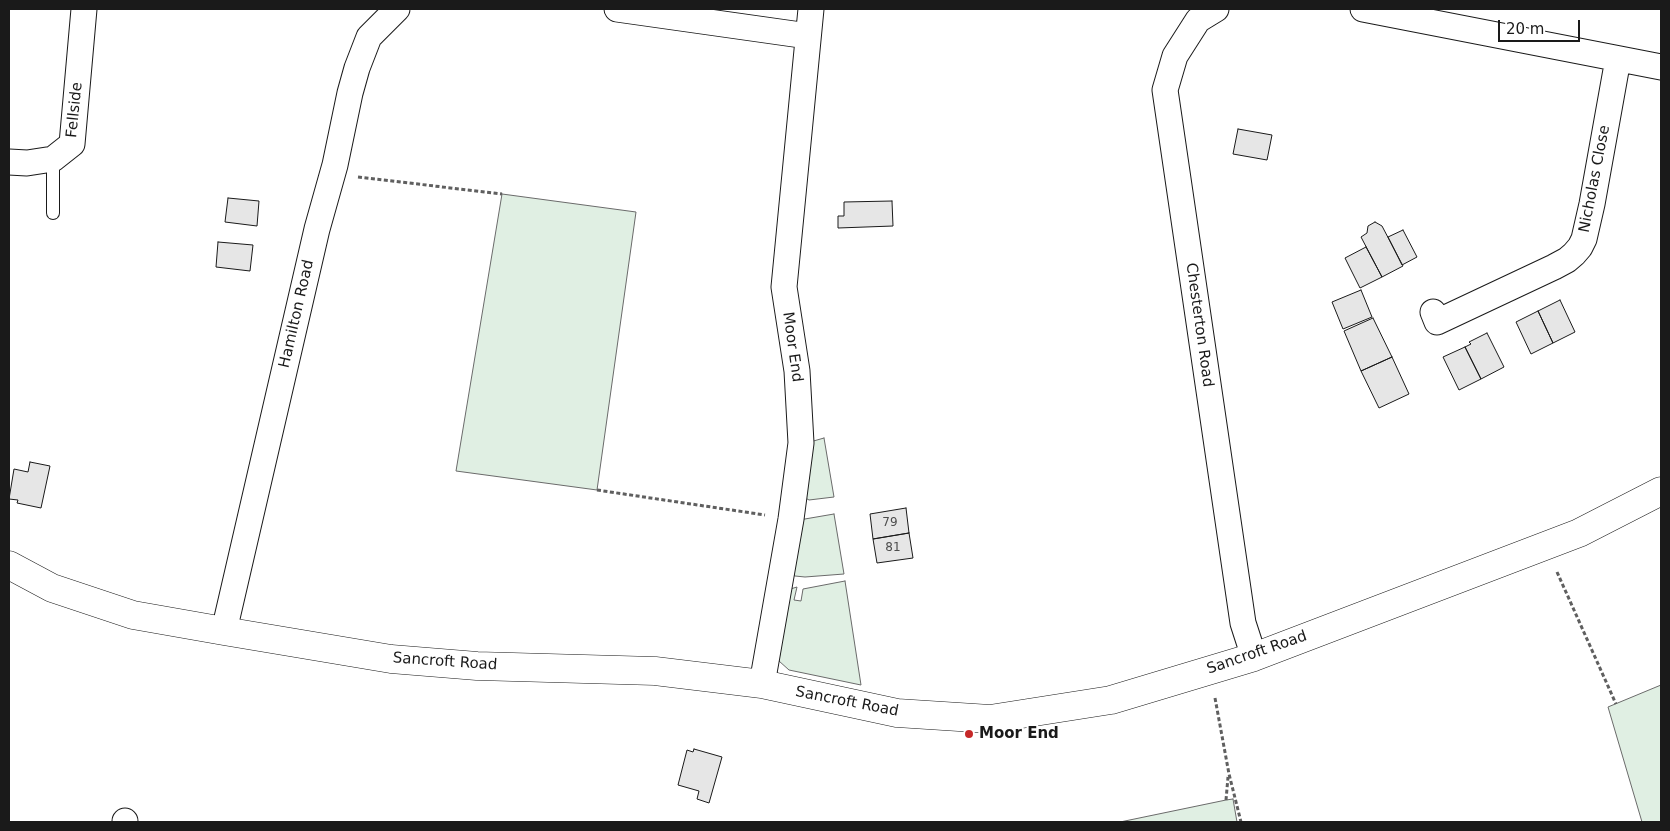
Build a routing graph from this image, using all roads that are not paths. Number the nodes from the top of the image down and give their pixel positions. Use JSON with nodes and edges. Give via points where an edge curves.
{"nodes":[{"id":1,"x":84,"y":9,"type":"edge"},
{"id":2,"x":397,"y":9,"type":"edge"},
{"id":3,"x":617,"y":9,"type":"edge"},
{"id":4,"x":812,"y":9,"type":"edge"},
{"id":5,"x":1216,"y":9,"type":"edge"},
{"id":6,"x":1363,"y":9,"type":"edge"},
{"id":7,"x":808,"y":36,"type":"junction"},
{"id":8,"x":1618,"y":59,"type":"junction"},
{"id":9,"x":1661,"y":67,"type":"edge"},
{"id":10,"x":52,"y":159,"type":"junction"},
{"id":11,"x":9,"y":162,"type":"edge"},
{"id":12,"x":53,"y":213,"type":"dead end"},
{"id":13,"x":1433,"y":312,"type":"dead end"},
{"id":14,"x":1661,"y":491,"type":"edge"},
{"id":15,"x":9,"y":565,"type":"edge"},
{"id":16,"x":224,"y":631,"type":"junction"},
{"id":17,"x":1254,"y":656,"type":"junction"},
{"id":18,"x":762,"y":684,"type":"junction"}],
"edges":[{"from":1,"to":10,"type":"street","name":"Fellside","via":[[72,144]]},
{"from":2,"to":16,"type":"street","name":"Hamilton Road","via":[[369,38],[350,92]]},
{"from":3,"to":7,"type":"street"},
{"from":4,"to":7,"type":"street","name":"Moor End"},
{"from":5,"to":17,"type":"street","name":"Chesterton Road","via":[[1198,20],[1175,56],[1165,90],[1243,623]]},
{"from":6,"to":8,"type":"street"},
{"from":7,"to":18,"type":"street","name":"Moor End","via":[[784,287],[797,371],[801,443]]},
{"from":8,"to":9,"type":"street"},
{"from":8,"to":13,"type":"street","name":"Nicholas Close","via":[[1592,204],[1580,247],[1554,267],[1438,322]]},
{"from":10,"to":11,"type":"street","name":"Fellside"},
{"from":10,"to":12,"type":"lane"},
{"from":14,"to":17,"type":"street","name":"Sancroft Road","via":[[1579,533]]},
{"from":15,"to":16,"type":"street","name":"Sancroft Road","via":[[52,588],[133,614]]},
{"from":16,"to":18,"type":"street","name":"Sancroft Road","via":[[391,659],[477,666],[655,671]]},
{"from":17,"to":18,"type":"street","name":"Sancroft Road","via":[[1111,700],[990,719],[897,714]]}]}
